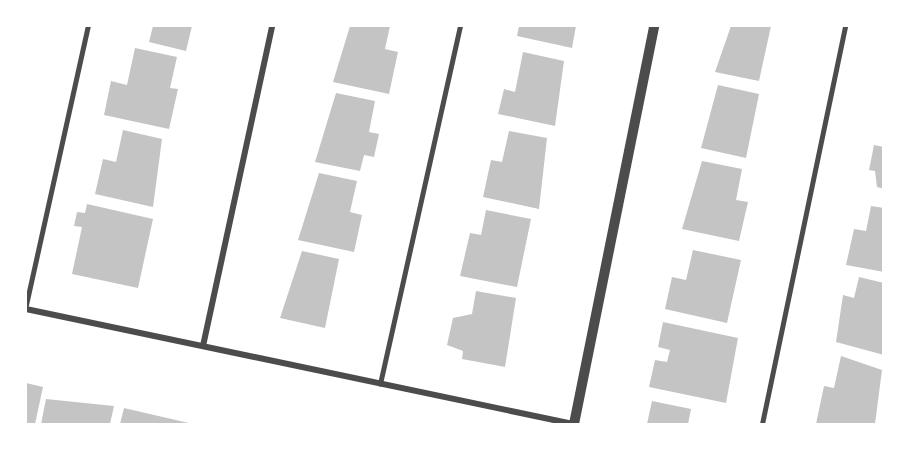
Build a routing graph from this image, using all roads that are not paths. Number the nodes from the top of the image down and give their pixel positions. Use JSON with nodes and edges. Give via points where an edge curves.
{"nodes":[{"id":1,"x":88,"y":26,"type":"edge"},
{"id":2,"x":272,"y":26,"type":"edge"},
{"id":3,"x":460,"y":26,"type":"edge"},
{"id":4,"x":654,"y":26,"type":"edge"},
{"id":5,"x":845,"y":26,"type":"edge"},
{"id":6,"x":26,"y":307,"type":"edge"},
{"id":7,"x":203,"y":346,"type":"junction"},
{"id":8,"x":381,"y":384,"type":"junction"},
{"id":9,"x":574,"y":424,"type":"edge"},
{"id":10,"x":762,"y":424,"type":"edge"}],
"edges":[{"from":1,"to":6,"type":"lane"},
{"from":2,"to":7,"type":"street"},
{"from":3,"to":8,"type":"lane"},
{"from":4,"to":9,"type":"street"},
{"from":5,"to":10,"type":"lane"},
{"from":6,"to":7,"type":"street"},
{"from":7,"to":8,"type":"street"},
{"from":8,"to":9,"type":"street"}]}
